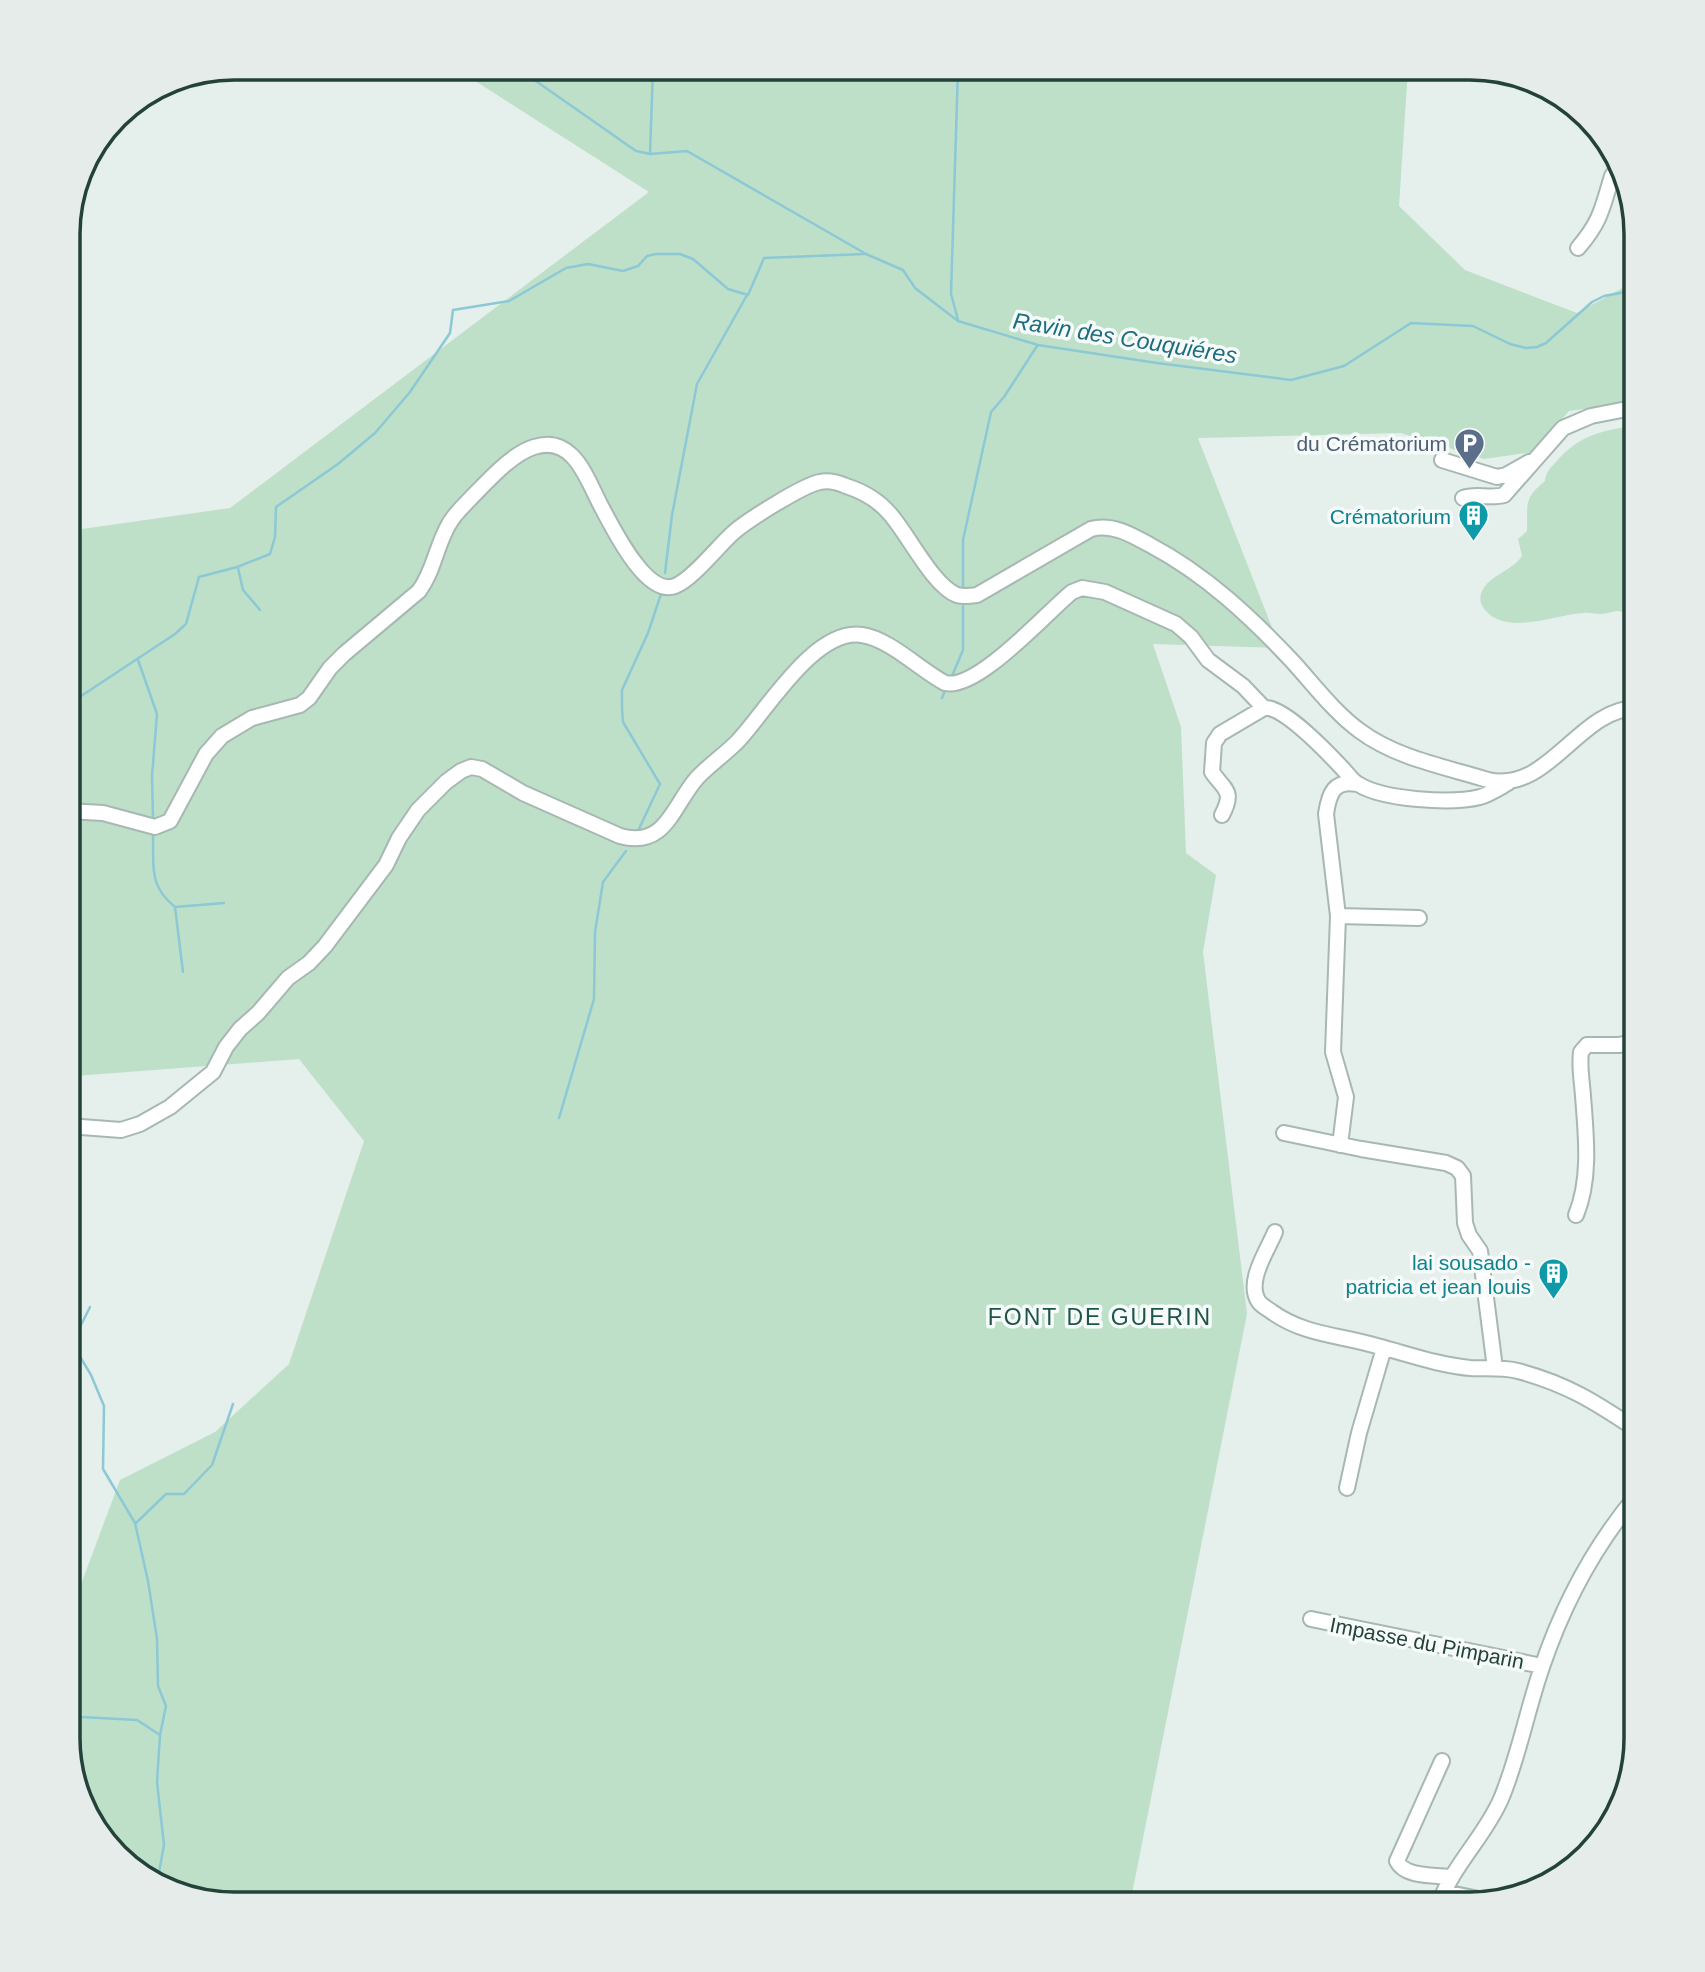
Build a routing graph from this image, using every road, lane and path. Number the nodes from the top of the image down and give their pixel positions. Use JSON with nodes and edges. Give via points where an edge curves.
{"nodes":[{"id":1,"x":1612,"y":174,"type":"edge"},
{"id":2,"x":1578,"y":248,"type":"dead end"},
{"id":3,"x":1624,"y":409,"type":"edge"},
{"id":4,"x":1442,"y":460,"type":"dead end"},
{"id":5,"x":1533,"y":460,"type":"junction"},
{"id":6,"x":1463,"y":498,"type":"dead end"},
{"id":7,"x":1264,"y":708,"type":"junction"},
{"id":8,"x":1624,"y":709,"type":"edge"},
{"id":9,"x":1508,"y":783,"type":"junction"},
{"id":10,"x":1357,"y":784,"type":"junction"},
{"id":11,"x":81,"y":812,"type":"edge"},
{"id":12,"x":1222,"y":815,"type":"dead end"},
{"id":13,"x":1338,"y":916,"type":"junction"},
{"id":14,"x":1419,"y":918,"type":"dead end"},
{"id":15,"x":1624,"y":1044,"type":"edge"},
{"id":16,"x":81,"y":1127,"type":"edge"},
{"id":17,"x":1283,"y":1133,"type":"dead end"},
{"id":18,"x":1340,"y":1144,"type":"junction"},
{"id":19,"x":1576,"y":1215,"type":"dead end"},
{"id":20,"x":1275,"y":1232,"type":"dead end"},
{"id":21,"x":1384,"y":1348,"type":"junction"},
{"id":22,"x":1495,"y":1368,"type":"junction"},
{"id":23,"x":1624,"y":1421,"type":"edge"},
{"id":24,"x":1346,"y":1488,"type":"dead end"},
{"id":25,"x":1624,"y":1512,"type":"edge"},
{"id":26,"x":1311,"y":1619,"type":"dead end"},
{"id":27,"x":1542,"y":1666,"type":"junction"},
{"id":28,"x":1442,"y":1760,"type":"dead end"},
{"id":29,"x":1452,"y":1877,"type":"junction"},
{"id":30,"x":1444,"y":1892,"type":"edge"}],
"edges":[{"from":1,"to":2,"type":"street","via":[[1602,213]]},
{"from":3,"to":5,"type":"street","via":[[1568,425]]},
{"from":4,"to":5,"type":"street","via":[[1497,477]]},
{"from":5,"to":6,"type":"street","via":[[1504,495]]},
{"from":7,"to":10,"type":"street","via":[[1280,711]]},
{"from":7,"to":12,"type":"street","via":[[1216,738],[1212,772],[1227,789],[1228,798]]},
{"from":7,"to":16,"type":"street","via":[[1208,660],[1176,624],[1105,592],[1082,588],[1072,592],[1023,639],[954,685],[871,638],[855,635],[823,647],[793,675],[737,743],[697,779],[674,815],[644,838],[620,836],[471,767],[446,782],[418,810],[386,865],[324,946],[240,1029],[213,1072],[140,1125],[121,1130]]},
{"from":8,"to":9,"type":"street","via":[[1605,716],[1546,763]]},
{"from":9,"to":10,"type":"street","via":[[1476,798],[1420,800],[1382,794]]},
{"from":9,"to":11,"type":"street","via":[[1414,757],[1367,736],[1202,577],[1116,529],[1085,532],[977,595],[964,597],[945,588],[889,512],[859,491],[820,482],[735,531],[681,583],[660,586],[642,572],[579,462],[550,444],[522,453],[461,508],[449,523],[419,591],[344,654],[309,698],[242,723],[222,736],[206,754],[170,821],[155,827]]},
{"from":10,"to":13,"type":"street","via":[[1341,783],[1328,801],[1326,824]]},
{"from":13,"to":14,"type":"street"},
{"from":13,"to":18,"type":"street","via":[[1333,1052],[1346,1097]]},
{"from":15,"to":19,"type":"street","via":[[1587,1045],[1581,1052],[1585,1185]]},
{"from":17,"to":18,"type":"street"},
{"from":18,"to":22,"type":"street","via":[[1446,1163],[1462,1173],[1465,1223],[1480,1251]]},
{"from":20,"to":21,"type":"street","via":[[1255,1281],[1259,1301],[1300,1328]]},
{"from":21,"to":22,"type":"street","via":[[1436,1362]]},
{"from":21,"to":24,"type":"street"},
{"from":22,"to":23,"type":"street","via":[[1571,1388]]},
{"from":25,"to":27,"type":"street","via":[[1577,1586]]},
{"from":26,"to":27,"type":"street","name":"Impasse du Pimparin"},
{"from":27,"to":29,"type":"street","via":[[1502,1797]]},
{"from":28,"to":29,"type":"street","via":[[1397,1861],[1410,1872]]},
{"from":29,"to":30,"type":"street"}]}
